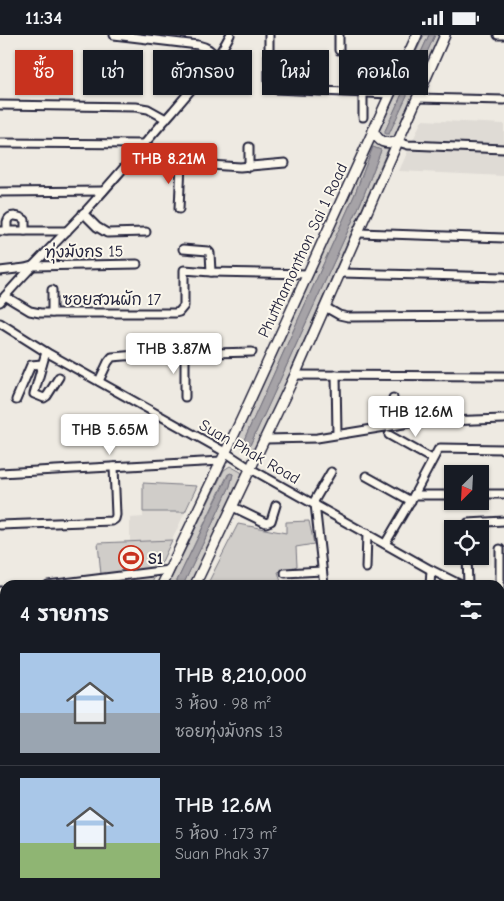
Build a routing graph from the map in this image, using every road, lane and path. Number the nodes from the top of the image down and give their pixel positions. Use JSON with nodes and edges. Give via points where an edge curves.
{"nodes":[{"id":1,"x":114,"y":35,"type":"edge"},
{"id":2,"x":230,"y":35,"type":"edge"},
{"id":3,"x":269,"y":35,"type":"edge"},
{"id":4,"x":339,"y":35,"type":"edge"},
{"id":5,"x":417,"y":35,"type":"edge"},
{"id":6,"x":445,"y":35,"type":"edge"},
{"id":7,"x":498,"y":35,"type":"edge"},
{"id":8,"x":504,"y":35,"type":"edge"},
{"id":9,"x":210,"y":50,"type":"edge"},
{"id":10,"x":221,"y":50,"type":"edge"},
{"id":11,"x":339,"y":50,"type":"dead end"},
{"id":12,"x":410,"y":50,"type":"edge"},
{"id":13,"x":339,"y":92,"type":"edge"},
{"id":14,"x":185,"y":95,"type":"edge"},
{"id":15,"x":363,"y":95,"type":"edge"},
{"id":16,"x":390,"y":95,"type":"edge"},
{"id":17,"x":418,"y":98,"type":"junction"},
{"id":18,"x":504,"y":100,"type":"edge"},
{"id":19,"x":0,"y":105,"type":"edge"},
{"id":20,"x":363,"y":117,"type":"dead end"},
{"id":21,"x":166,"y":119,"type":"junction"},
{"id":22,"x":373,"y":130,"type":"junction"},
{"id":23,"x":398,"y":142,"type":"junction"},
{"id":24,"x":0,"y":143,"type":"edge"},
{"id":25,"x":144,"y":144,"type":"junction"},
{"id":26,"x":249,"y":147,"type":"dead end"},
{"id":27,"x":504,"y":149,"type":"edge"},
{"id":28,"x":134,"y":157,"type":"junction"},
{"id":29,"x":181,"y":163,"type":"junction"},
{"id":30,"x":285,"y":163,"type":"dead end"},
{"id":31,"x":249,"y":167,"type":"junction"},
{"id":32,"x":103,"y":191,"type":"junction"},
{"id":33,"x":0,"y":192,"type":"edge"},
{"id":34,"x":179,"y":209,"type":"dead end"},
{"id":35,"x":84,"y":213,"type":"junction"},
{"id":36,"x":4,"y":231,"type":"edge"},
{"id":37,"x":25,"y":231,"type":"junction"},
{"id":38,"x":66,"y":231,"type":"junction"},
{"id":39,"x":146,"y":232,"type":"dead end"},
{"id":40,"x":359,"y":233,"type":"junction"},
{"id":41,"x":504,"y":238,"type":"edge"},
{"id":42,"x":183,"y":249,"type":"dead end"},
{"id":43,"x":137,"y":264,"type":"dead end"},
{"id":44,"x":32,"y":266,"type":"junction"},
{"id":45,"x":0,"y":271,"type":"edge"},
{"id":46,"x":211,"y":273,"type":"junction"},
{"id":47,"x":341,"y":273,"type":"junction"},
{"id":48,"x":308,"y":274,"type":"junction"},
{"id":49,"x":504,"y":277,"type":"edge"},
{"id":50,"x":52,"y":290,"type":"dead end"},
{"id":51,"x":2,"y":299,"type":"edge"},
{"id":52,"x":325,"y":307,"type":"junction"},
{"id":53,"x":52,"y":313,"type":"junction"},
{"id":54,"x":504,"y":316,"type":"edge"},
{"id":55,"x":0,"y":323,"type":"edge"},
{"id":56,"x":46,"y":352,"type":"junction"},
{"id":57,"x":252,"y":352,"type":"dead end"},
{"id":58,"x":185,"y":353,"type":"junction"},
{"id":59,"x":42,"y":364,"type":"junction"},
{"id":60,"x":295,"y":375,"type":"junction"},
{"id":61,"x":336,"y":375,"type":"junction"},
{"id":62,"x":504,"y":376,"type":"edge"},
{"id":63,"x":60,"y":377,"type":"dead end"},
{"id":64,"x":99,"y":381,"type":"junction"},
{"id":65,"x":186,"y":397,"type":"dead end"},
{"id":66,"x":393,"y":398,"type":"dead end"},
{"id":67,"x":16,"y":400,"type":"dead end"},
{"id":68,"x":504,"y":419,"type":"edge"},
{"id":69,"x":393,"y":425,"type":"junction"},
{"id":70,"x":337,"y":434,"type":"junction"},
{"id":71,"x":389,"y":435,"type":"dead end"},
{"id":72,"x":265,"y":439,"type":"junction"},
{"id":73,"x":504,"y":449,"type":"edge"},
{"id":74,"x":228,"y":454,"type":"junction"},
{"id":75,"x":432,"y":459,"type":"junction"},
{"id":76,"x":221,"y":461,"type":"junction"},
{"id":77,"x":114,"y":467,"type":"junction"},
{"id":78,"x":249,"y":467,"type":"junction"},
{"id":79,"x":331,"y":472,"type":"dead end"},
{"id":80,"x":0,"y":473,"type":"edge"},
{"id":81,"x":366,"y":476,"type":"dead end"},
{"id":82,"x":504,"y":494,"type":"edge"},
{"id":83,"x":489,"y":495,"type":"edge"},
{"id":84,"x":444,"y":496,"type":"edge"},
{"id":85,"x":412,"y":498,"type":"junction"},
{"id":86,"x":314,"y":503,"type":"junction"},
{"id":87,"x":276,"y":505,"type":"dead end"},
{"id":88,"x":232,"y":507,"type":"junction"},
{"id":89,"x":504,"y":521,"type":"edge"},
{"id":90,"x":489,"y":522,"type":"edge"},
{"id":91,"x":0,"y":525,"type":"edge"},
{"id":92,"x":367,"y":533,"type":"junction"},
{"id":93,"x":386,"y":544,"type":"junction"},
{"id":94,"x":500,"y":549,"type":"dead end"},
{"id":95,"x":467,"y":565,"type":"edge"},
{"id":96,"x":366,"y":568,"type":"dead end"},
{"id":97,"x":169,"y":569,"type":"junction"},
{"id":98,"x":431,"y":570,"type":"junction"},
{"id":99,"x":322,"y":571,"type":"junction"},
{"id":100,"x":285,"y":573,"type":"dead end"},
{"id":101,"x":86,"y":580,"type":"edge"},
{"id":102,"x":164,"y":580,"type":"edge"},
{"id":103,"x":197,"y":580,"type":"edge"},
{"id":104,"x":323,"y":580,"type":"edge"},
{"id":105,"x":430,"y":580,"type":"edge"},
{"id":106,"x":452,"y":580,"type":"edge"},
{"id":107,"x":468,"y":580,"type":"edge"},
{"id":108,"x":500,"y":580,"type":"edge"}],
"edges":[{"from":1,"to":9,"type":"street","via":[[198,45]]},
{"from":2,"to":10,"type":"street"},
{"from":3,"to":13,"type":"street","via":[[270,87]]},
{"from":4,"to":11,"type":"street"},
{"from":5,"to":12,"type":"main road","name":"Phutthamonthon Sai 1 Road"},
{"from":6,"to":17,"type":"main road"},
{"from":7,"to":8,"type":"street"},
{"from":14,"to":21,"type":"street"},
{"from":15,"to":20,"type":"street"},
{"from":16,"to":22,"type":"main road","name":"Phutthamonthon Sai 1 Road"},
{"from":17,"to":18,"type":"street"},
{"from":17,"to":23,"type":"main road"},
{"from":19,"to":21,"type":"street","via":[[136,107],[148,109]]},
{"from":21,"to":25,"type":"street"},
{"from":22,"to":23,"type":"main road","via":[[381,141]]},
{"from":22,"to":48,"type":"main road","name":"Phutthamonthon Sai 1 Road"},
{"from":23,"to":27,"type":"street"},
{"from":23,"to":40,"type":"main road"},
{"from":24,"to":25,"type":"street"},
{"from":25,"to":28,"type":"street"},
{"from":26,"to":31,"type":"street"},
{"from":28,"to":29,"type":"street"},
{"from":28,"to":32,"type":"street"},
{"from":29,"to":31,"type":"street"},
{"from":29,"to":34,"type":"street"},
{"from":30,"to":31,"type":"street"},
{"from":32,"to":33,"type":"street"},
{"from":32,"to":35,"type":"street"},
{"from":35,"to":38,"type":"street"},
{"from":35,"to":39,"type":"street","via":[[107,233]]},
{"from":36,"to":37,"type":"street"},
{"from":36,"to":37,"type":"street","via":[[11,216],[20,216],[26,220]]},
{"from":37,"to":38,"type":"street"},
{"from":38,"to":44,"type":"street"},
{"from":40,"to":41,"type":"street"},
{"from":40,"to":47,"type":"main road"},
{"from":42,"to":46,"type":"street","via":[[208,251]]},
{"from":43,"to":44,"type":"street","name":"ทุ่งมังกร 15"},
{"from":44,"to":45,"type":"street","name":"ทุ่งมังกร 15"},
{"from":44,"to":51,"type":"street"},
{"from":46,"to":48,"type":"street"},
{"from":46,"to":53,"type":"street","name":"ซอยสวนผัก 17","via":[[184,270],[184,306],[179,312]]},
{"from":47,"to":49,"type":"street"},
{"from":47,"to":52,"type":"main road"},
{"from":48,"to":74,"type":"main road","name":"Phutthamonthon Sai 1 Road"},
{"from":50,"to":53,"type":"street"},
{"from":51,"to":53,"type":"street","name":"ซอยสวนผัก 17","via":[[34,312]]},
{"from":52,"to":54,"type":"street","via":[[348,317]]},
{"from":52,"to":60,"type":"main road"},
{"from":55,"to":56,"type":"street","name":"Suan Phak Road"},
{"from":56,"to":59,"type":"street"},
{"from":56,"to":64,"type":"street","name":"Suan Phak Road"},
{"from":57,"to":58,"type":"street"},
{"from":58,"to":64,"type":"street","via":[[112,357]]},
{"from":58,"to":65,"type":"street"},
{"from":59,"to":63,"type":"street","via":[[35,396],[47,396]]},
{"from":59,"to":67,"type":"street","via":[[31,365]]},
{"from":60,"to":61,"type":"street"},
{"from":60,"to":72,"type":"main road"},
{"from":61,"to":62,"type":"street"},
{"from":61,"to":70,"type":"street"},
{"from":64,"to":74,"type":"street","name":"Suan Phak Road"},
{"from":66,"to":69,"type":"street"},
{"from":68,"to":69,"type":"street"},
{"from":69,"to":70,"type":"street"},
{"from":70,"to":72,"type":"street"},
{"from":71,"to":75,"type":"street"},
{"from":72,"to":78,"type":"main road"},
{"from":73,"to":75,"type":"street","via":[[440,448]]},
{"from":74,"to":76,"type":"main road","name":"Phutthamonthon Sai 1 Road"},
{"from":74,"to":78,"type":"street","name":"Suan Phak Road"},
{"from":75,"to":85,"type":"street"},
{"from":76,"to":77,"type":"street"},
{"from":76,"to":97,"type":"main road","name":"Phutthamonthon Sai 1 Road"},
{"from":77,"to":80,"type":"street"},
{"from":77,"to":91,"type":"street","via":[[116,515],[112,521]]},
{"from":78,"to":86,"type":"street","name":"Suan Phak Road"},
{"from":78,"to":88,"type":"main road"},
{"from":79,"to":86,"type":"street"},
{"from":81,"to":85,"type":"street"},
{"from":82,"to":83,"type":"street"},
{"from":84,"to":85,"type":"street"},
{"from":85,"to":93,"type":"street"},
{"from":86,"to":92,"type":"street","name":"Suan Phak Road"},
{"from":86,"to":99,"type":"street"},
{"from":87,"to":88,"type":"street","via":[[271,521],[266,523]]},
{"from":88,"to":103,"type":"main road"},
{"from":89,"to":90,"type":"street"},
{"from":92,"to":93,"type":"street","name":"Suan Phak Road"},
{"from":92,"to":96,"type":"street"},
{"from":93,"to":98,"type":"street","name":"Suan Phak Road"},
{"from":94,"to":108,"type":"street"},
{"from":95,"to":107,"type":"street"},
{"from":97,"to":101,"type":"street"},
{"from":97,"to":102,"type":"main road","name":"Phutthamonthon Sai 1 Road"},
{"from":98,"to":105,"type":"street"},
{"from":98,"to":106,"type":"street","name":"Suan Phak Road"},
{"from":99,"to":100,"type":"street"},
{"from":99,"to":104,"type":"street"}]}
